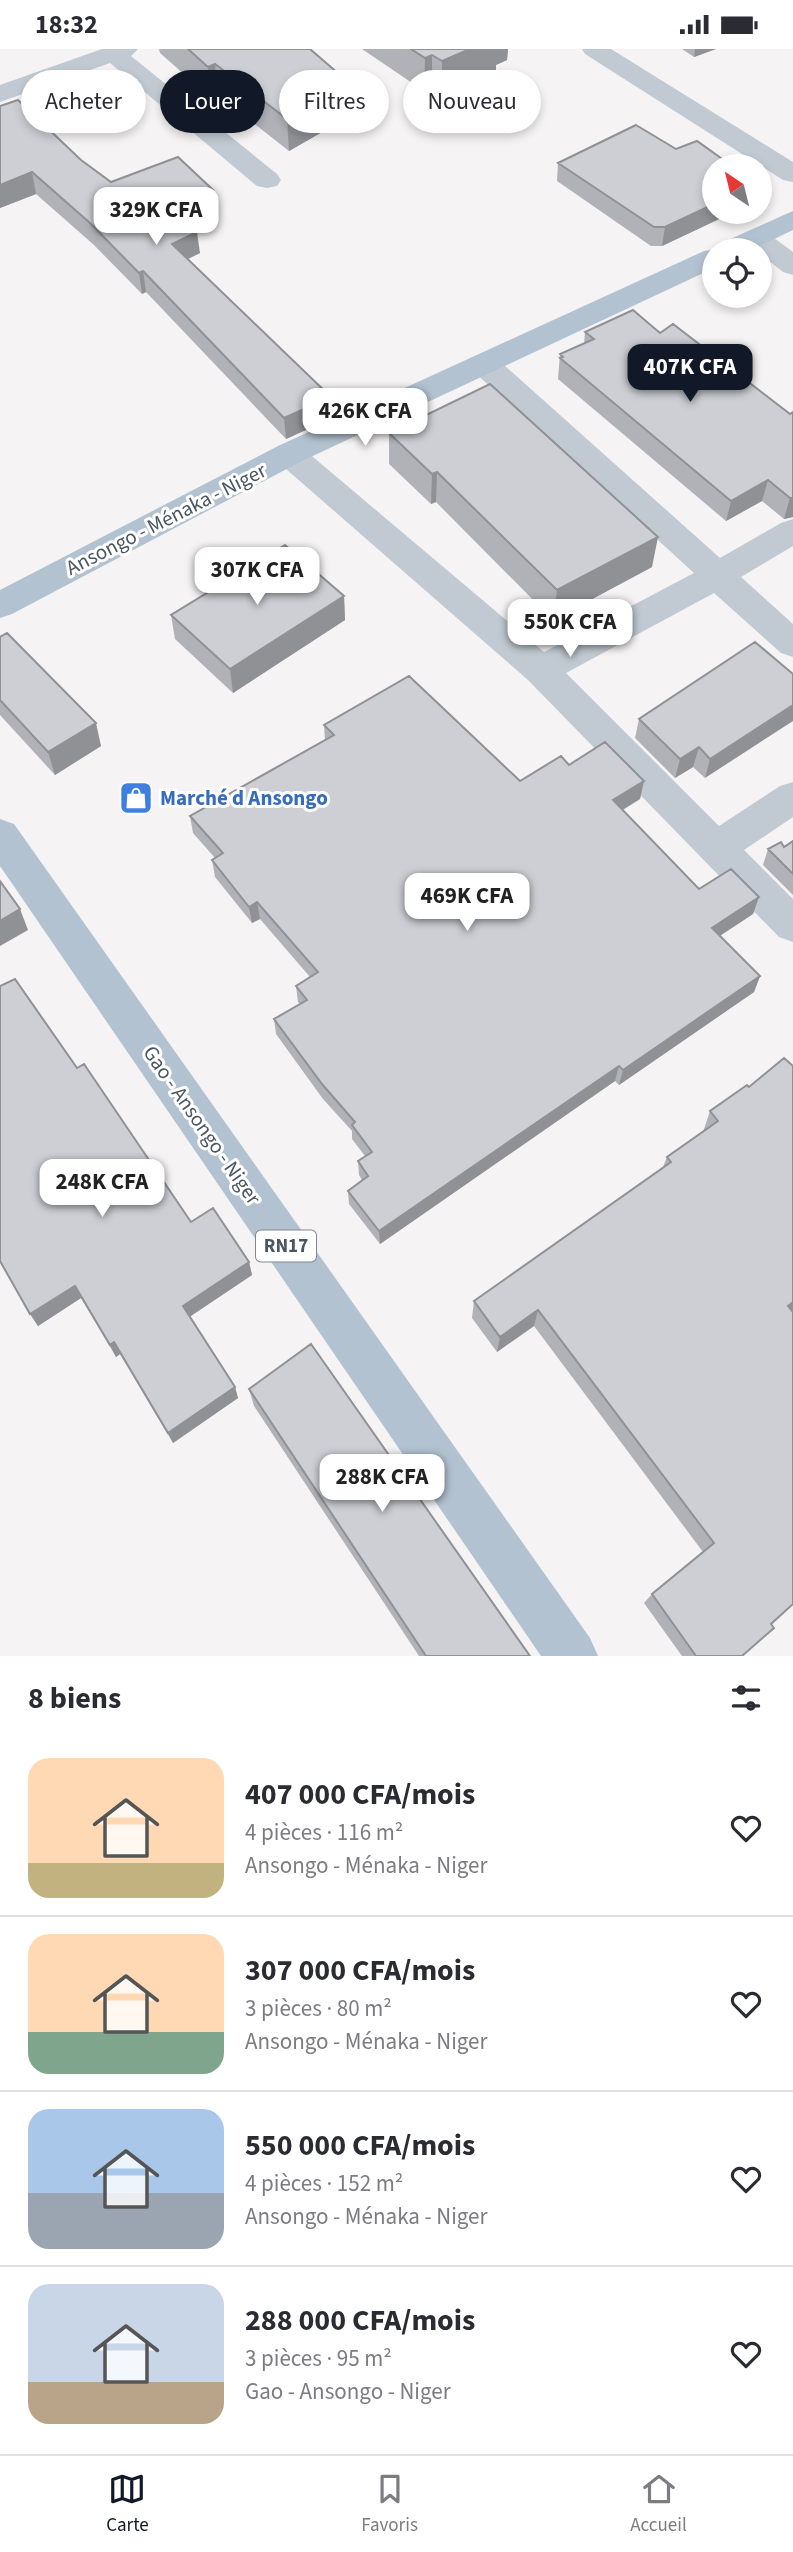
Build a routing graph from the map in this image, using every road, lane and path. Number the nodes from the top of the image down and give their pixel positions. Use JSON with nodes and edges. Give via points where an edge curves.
{"nodes":[{"id":1,"x":594,"y":49,"type":"edge"},
{"id":2,"x":120,"y":51,"type":"edge"},
{"id":3,"x":0,"y":94,"type":"edge"},
{"id":4,"x":793,"y":174,"type":"edge"},
{"id":5,"x":267,"y":180,"type":"dead end"},
{"id":6,"x":793,"y":219,"type":"edge"},
{"id":7,"x":756,"y":238,"type":"edge"},
{"id":8,"x":772,"y":250,"type":"edge"},
{"id":9,"x":702,"y":263,"type":"edge"},
{"id":10,"x":793,"y":266,"type":"edge"},
{"id":11,"x":484,"y":364,"type":"junction"},
{"id":12,"x":289,"y":454,"type":"junction"},
{"id":13,"x":793,"y":531,"type":"edge"},
{"id":14,"x":717,"y":576,"type":"junction"},
{"id":15,"x":0,"y":605,"type":"edge"},
{"id":16,"x":793,"y":644,"type":"edge"},
{"id":17,"x":541,"y":670,"type":"junction"},
{"id":18,"x":793,"y":797,"type":"edge"},
{"id":19,"x":0,"y":835,"type":"edge"},
{"id":20,"x":716,"y":848,"type":"junction"},
{"id":21,"x":793,"y":925,"type":"edge"},
{"id":22,"x":572,"y":1656,"type":"edge"}],
"edges":[{"from":1,"to":4,"type":"street"},
{"from":2,"to":3,"type":"street"},
{"from":2,"to":5,"type":"street"},
{"from":6,"to":7,"type":"main road"},
{"from":8,"to":10,"type":"street"},
{"from":9,"to":11,"type":"main road","name":"Ansongo - Ménaka - Niger"},
{"from":11,"to":12,"type":"main road","name":"Ansongo - Ménaka - Niger"},
{"from":11,"to":14,"type":"street"},
{"from":12,"to":15,"type":"main road","name":"Ansongo - Ménaka - Niger"},
{"from":12,"to":17,"type":"street"},
{"from":13,"to":14,"type":"street"},
{"from":14,"to":16,"type":"street"},
{"from":14,"to":17,"type":"street"},
{"from":17,"to":20,"type":"street"},
{"from":18,"to":20,"type":"street"},
{"from":19,"to":22,"type":"main road","name":"Gao - Ansongo - Niger","number":"RN17"},
{"from":20,"to":21,"type":"street"}]}
